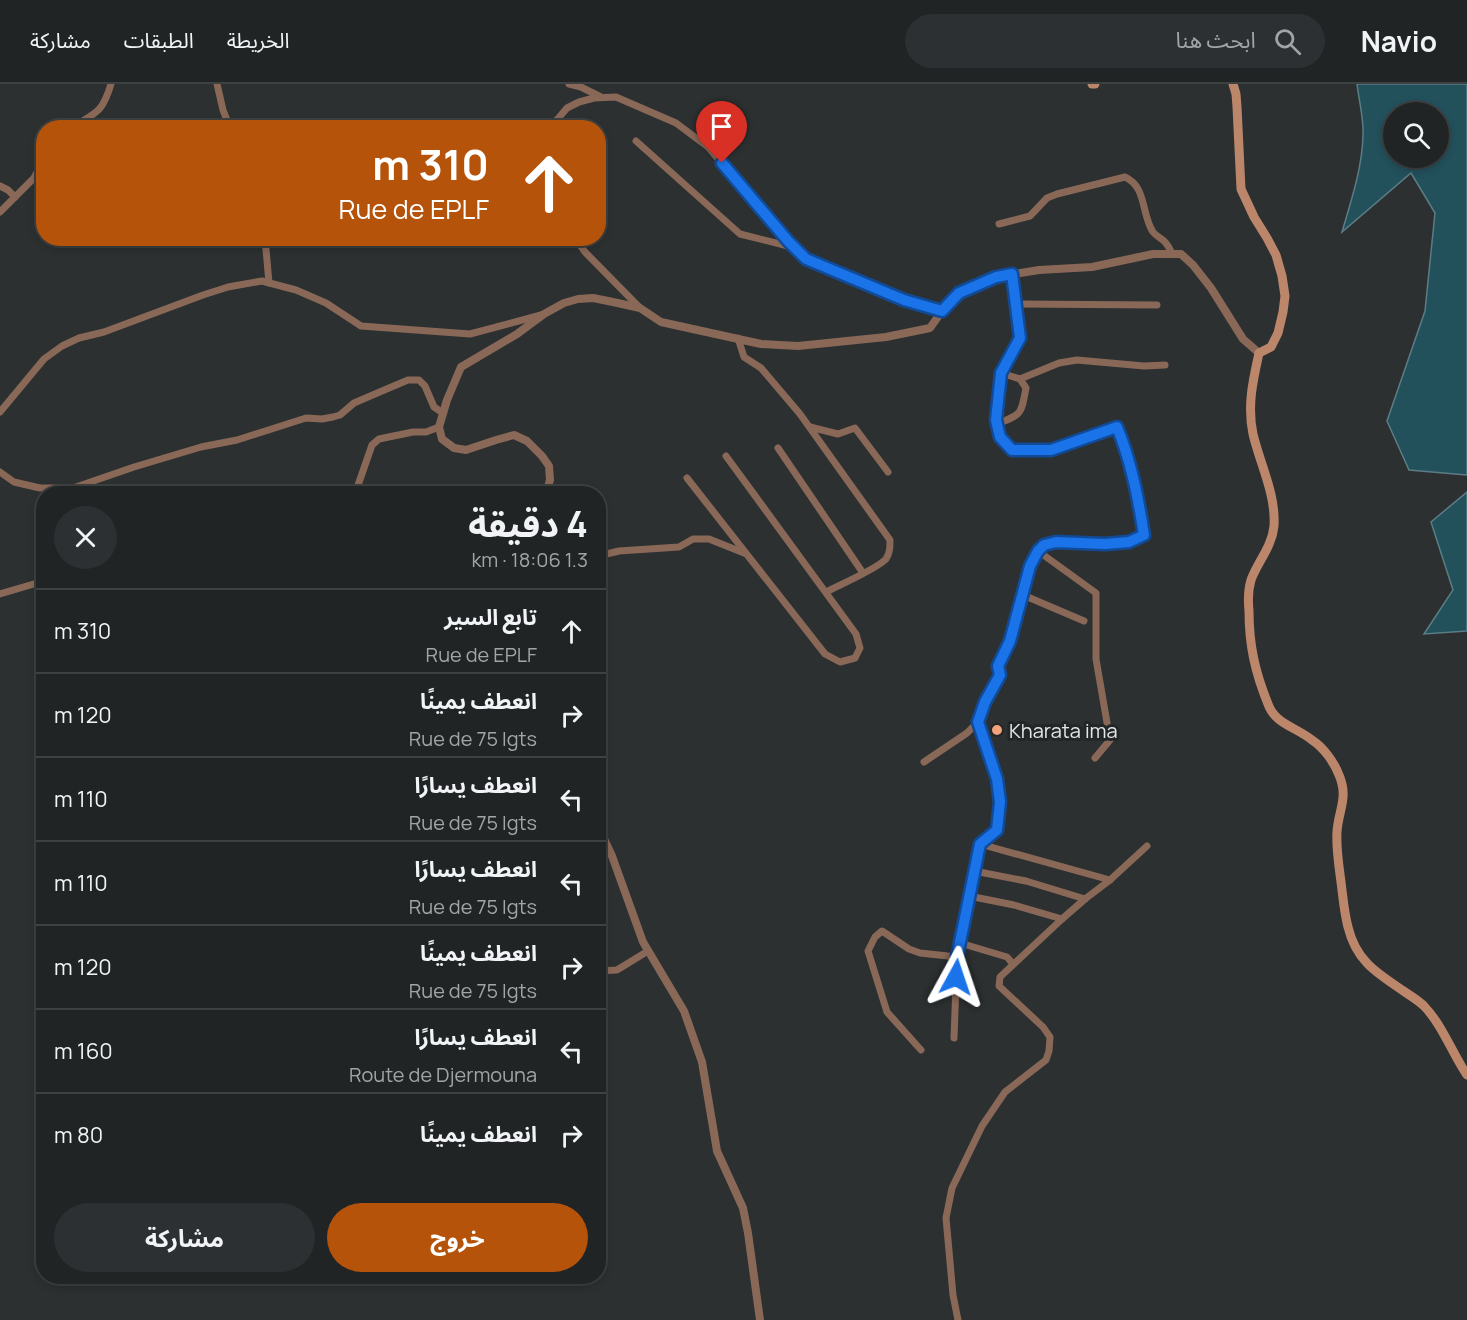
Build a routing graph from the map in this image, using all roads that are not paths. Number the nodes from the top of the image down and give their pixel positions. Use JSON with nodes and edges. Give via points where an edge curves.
{"nodes":[{"id":1,"x":111,"y":84,"type":"edge"},
{"id":2,"x":217,"y":84,"type":"edge"},
{"id":3,"x":569,"y":84,"type":"edge"},
{"id":4,"x":1233,"y":84,"type":"edge"},
{"id":5,"x":603,"y":98,"type":"junction"},
{"id":6,"x":85,"y":120,"type":"edge"},
{"id":7,"x":227,"y":120,"type":"edge"},
{"id":8,"x":556,"y":120,"type":"edge"},
{"id":9,"x":636,"y":141,"type":"dead end"},
{"id":10,"x":36,"y":174,"type":"edge"},
{"id":11,"x":0,"y":186,"type":"edge"},
{"id":12,"x":15,"y":197,"type":"junction"},
{"id":13,"x":0,"y":212,"type":"edge"},
{"id":14,"x":999,"y":224,"type":"dead end"},
{"id":15,"x":266,"y":246,"type":"edge"},
{"id":16,"x":581,"y":246,"type":"edge"},
{"id":17,"x":794,"y":247,"type":"junction"},
{"id":18,"x":1172,"y":254,"type":"junction"},
{"id":19,"x":1012,"y":274,"type":"junction"},
{"id":20,"x":269,"y":283,"type":"junction"},
{"id":21,"x":1017,"y":304,"type":"junction"},
{"id":22,"x":1157,"y":305,"type":"dead end"},
{"id":23,"x":640,"y":308,"type":"junction"},
{"id":24,"x":942,"y":311,"type":"junction"},
{"id":25,"x":544,"y":314,"type":"junction"},
{"id":26,"x":738,"y":338,"type":"junction"},
{"id":27,"x":1259,"y":353,"type":"junction"},
{"id":28,"x":1165,"y":365,"type":"dead end"},
{"id":29,"x":1001,"y":373,"type":"junction"},
{"id":30,"x":1020,"y":379,"type":"junction"},
{"id":31,"x":444,"y":408,"type":"junction"},
{"id":32,"x":0,"y":412,"type":"edge"},
{"id":33,"x":997,"y":424,"type":"junction"},
{"id":34,"x":439,"y":427,"type":"junction"},
{"id":35,"x":810,"y":427,"type":"junction"},
{"id":36,"x":778,"y":448,"type":"dead end"},
{"id":37,"x":726,"y":456,"type":"dead end"},
{"id":38,"x":0,"y":472,"type":"edge"},
{"id":39,"x":888,"y":472,"type":"dead end"},
{"id":40,"x":687,"y":478,"type":"dead end"},
{"id":41,"x":81,"y":486,"type":"edge"},
{"id":42,"x":358,"y":486,"type":"edge"},
{"id":43,"x":548,"y":486,"type":"edge"},
{"id":44,"x":36,"y":487,"type":"edge"},
{"id":45,"x":1038,"y":551,"type":"junction"},
{"id":46,"x":745,"y":553,"type":"junction"},
{"id":47,"x":606,"y":554,"type":"edge"},
{"id":48,"x":863,"y":573,"type":"junction"},
{"id":49,"x":36,"y":583,"type":"edge"},
{"id":50,"x":826,"y":591,"type":"junction"},
{"id":51,"x":0,"y":594,"type":"edge"},
{"id":52,"x":1023,"y":595,"type":"junction"},
{"id":53,"x":1084,"y":621,"type":"dead end"},
{"id":54,"x":978,"y":722,"type":"junction"},
{"id":55,"x":1095,"y":758,"type":"dead end"},
{"id":56,"x":924,"y":762,"type":"dead end"},
{"id":57,"x":606,"y":843,"type":"edge"},
{"id":58,"x":980,"y":844,"type":"junction"},
{"id":59,"x":1147,"y":846,"type":"dead end"},
{"id":60,"x":974,"y":871,"type":"junction"},
{"id":61,"x":1110,"y":880,"type":"junction"},
{"id":62,"x":969,"y":896,"type":"junction"},
{"id":63,"x":1085,"y":899,"type":"junction"},
{"id":64,"x":1062,"y":919,"type":"junction"},
{"id":65,"x":960,"y":943,"type":"junction"},
{"id":66,"x":648,"y":951,"type":"junction"},
{"id":67,"x":957,"y":957,"type":"junction"},
{"id":68,"x":1013,"y":964,"type":"junction"},
{"id":69,"x":606,"y":971,"type":"edge"},
{"id":70,"x":954,"y":1038,"type":"dead end"},
{"id":71,"x":921,"y":1050,"type":"dead end"},
{"id":72,"x":1467,"y":1075,"type":"edge"},
{"id":73,"x":760,"y":1320,"type":"edge"},
{"id":74,"x":958,"y":1320,"type":"edge"}],
"edges":[{"from":1,"to":6,"type":"street","via":[[101,108]]},
{"from":2,"to":7,"type":"street"},
{"from":3,"to":5,"type":"street"},
{"from":4,"to":27,"type":"main road","via":[[1241,189],[1275,255],[1285,296],[1278,333],[1271,347]]},
{"from":5,"to":8,"type":"street","via":[[579,102]]},
{"from":5,"to":17,"type":"street","via":[[616,97],[676,123],[708,147]]},
{"from":9,"to":17,"type":"street","via":[[740,234]]},
{"from":10,"to":12,"type":"street"},
{"from":11,"to":12,"type":"street"},
{"from":12,"to":13,"type":"street"},
{"from":14,"to":18,"type":"street","via":[[1030,216],[1056,194],[1125,177],[1136,185],[1154,234],[1168,244]]},
{"from":15,"to":20,"type":"street"},
{"from":16,"to":23,"type":"street"},
{"from":17,"to":24,"type":"street","via":[[806,259],[904,300]]},
{"from":18,"to":19,"type":"street"},
{"from":18,"to":27,"type":"street","via":[[1181,254],[1193,265],[1243,339]]},
{"from":19,"to":21,"type":"street"},
{"from":19,"to":24,"type":"street","via":[[959,293]]},
{"from":20,"to":25,"type":"street","via":[[326,303],[361,326],[470,333]]},
{"from":20,"to":32,"type":"street","via":[[262,281],[211,292],[62,346],[44,359]]},
{"from":21,"to":22,"type":"street"},
{"from":21,"to":29,"type":"street","via":[[1020,338]]},
{"from":23,"to":25,"type":"street","via":[[593,298],[564,303]]},
{"from":23,"to":26,"type":"street","via":[[661,322]]},
{"from":24,"to":26,"type":"street","via":[[930,328],[886,337],[798,346]]},
{"from":25,"to":31,"type":"street","via":[[461,367]]},
{"from":26,"to":35,"type":"street","via":[[744,357],[761,368]]},
{"from":27,"to":72,"type":"main road","via":[[1251,418],[1272,502],[1274,526],[1248,595],[1254,662],[1274,715],[1313,740],[1339,773],[1344,795],[1337,848],[1354,944],[1374,971],[1423,1005]]},
{"from":28,"to":30,"type":"street","via":[[1077,360]]},
{"from":29,"to":30,"type":"street"},
{"from":29,"to":33,"type":"street"},
{"from":30,"to":33,"type":"street","via":[[1026,388],[1022,409],[1017,416]]},
{"from":31,"to":34,"type":"street"},
{"from":31,"to":41,"type":"street","via":[[442,413],[434,407],[420,380],[408,380],[354,403],[340,415],[306,418]]},
{"from":33,"to":45,"type":"street","via":[[1000,437],[1012,450],[1051,450],[1117,427],[1126,449],[1144,535],[1129,542],[1105,544],[1056,542]]},
{"from":34,"to":42,"type":"street","via":[[380,439],[372,445]]},
{"from":34,"to":43,"type":"street","via":[[442,440],[466,450],[514,435],[527,441],[549,466]]},
{"from":35,"to":39,"type":"street","via":[[838,434],[855,428]]},
{"from":35,"to":48,"type":"street","via":[[890,540],[886,558]]},
{"from":36,"to":48,"type":"street"},
{"from":37,"to":50,"type":"street"},
{"from":38,"to":44,"type":"street","via":[[14,482]]},
{"from":40,"to":46,"type":"street"},
{"from":45,"to":52,"type":"street"},
{"from":45,"to":55,"type":"street","via":[[1096,593],[1096,659],[1110,740]]},
{"from":46,"to":47,"type":"street","via":[[709,539],[693,539],[679,547]]},
{"from":46,"to":50,"type":"street","via":[[825,654],[840,662],[855,658],[860,648],[856,634]]},
{"from":48,"to":50,"type":"street"},
{"from":49,"to":51,"type":"street"},
{"from":52,"to":53,"type":"street"},
{"from":52,"to":54,"type":"street","via":[[1010,641],[998,666],[1000,675]]},
{"from":54,"to":56,"type":"street"},
{"from":54,"to":58,"type":"street","via":[[997,779],[1000,802],[997,830]]},
{"from":57,"to":66,"type":"street"},
{"from":58,"to":60,"type":"street"},
{"from":58,"to":61,"type":"street"},
{"from":59,"to":61,"type":"street"},
{"from":60,"to":62,"type":"street"},
{"from":60,"to":63,"type":"street","via":[[1026,881]]},
{"from":61,"to":63,"type":"street"},
{"from":62,"to":64,"type":"street"},
{"from":62,"to":65,"type":"street"},
{"from":63,"to":64,"type":"street"},
{"from":64,"to":68,"type":"street"},
{"from":65,"to":67,"type":"street"},
{"from":65,"to":68,"type":"street","via":[[1007,957]]},
{"from":66,"to":69,"type":"street","via":[[617,970]]},
{"from":66,"to":73,"type":"street","via":[[684,1011],[702,1062],[717,1150],[743,1208]]},
{"from":67,"to":70,"type":"street"},
{"from":67,"to":71,"type":"street","via":[[921,954],[882,930],[868,951],[887,1012]]},
{"from":68,"to":74,"type":"street","via":[[1000,977],[999,986],[1043,1027],[1050,1037],[1049,1051],[1046,1060],[1005,1092],[982,1126],[952,1188],[946,1218]]}]}
